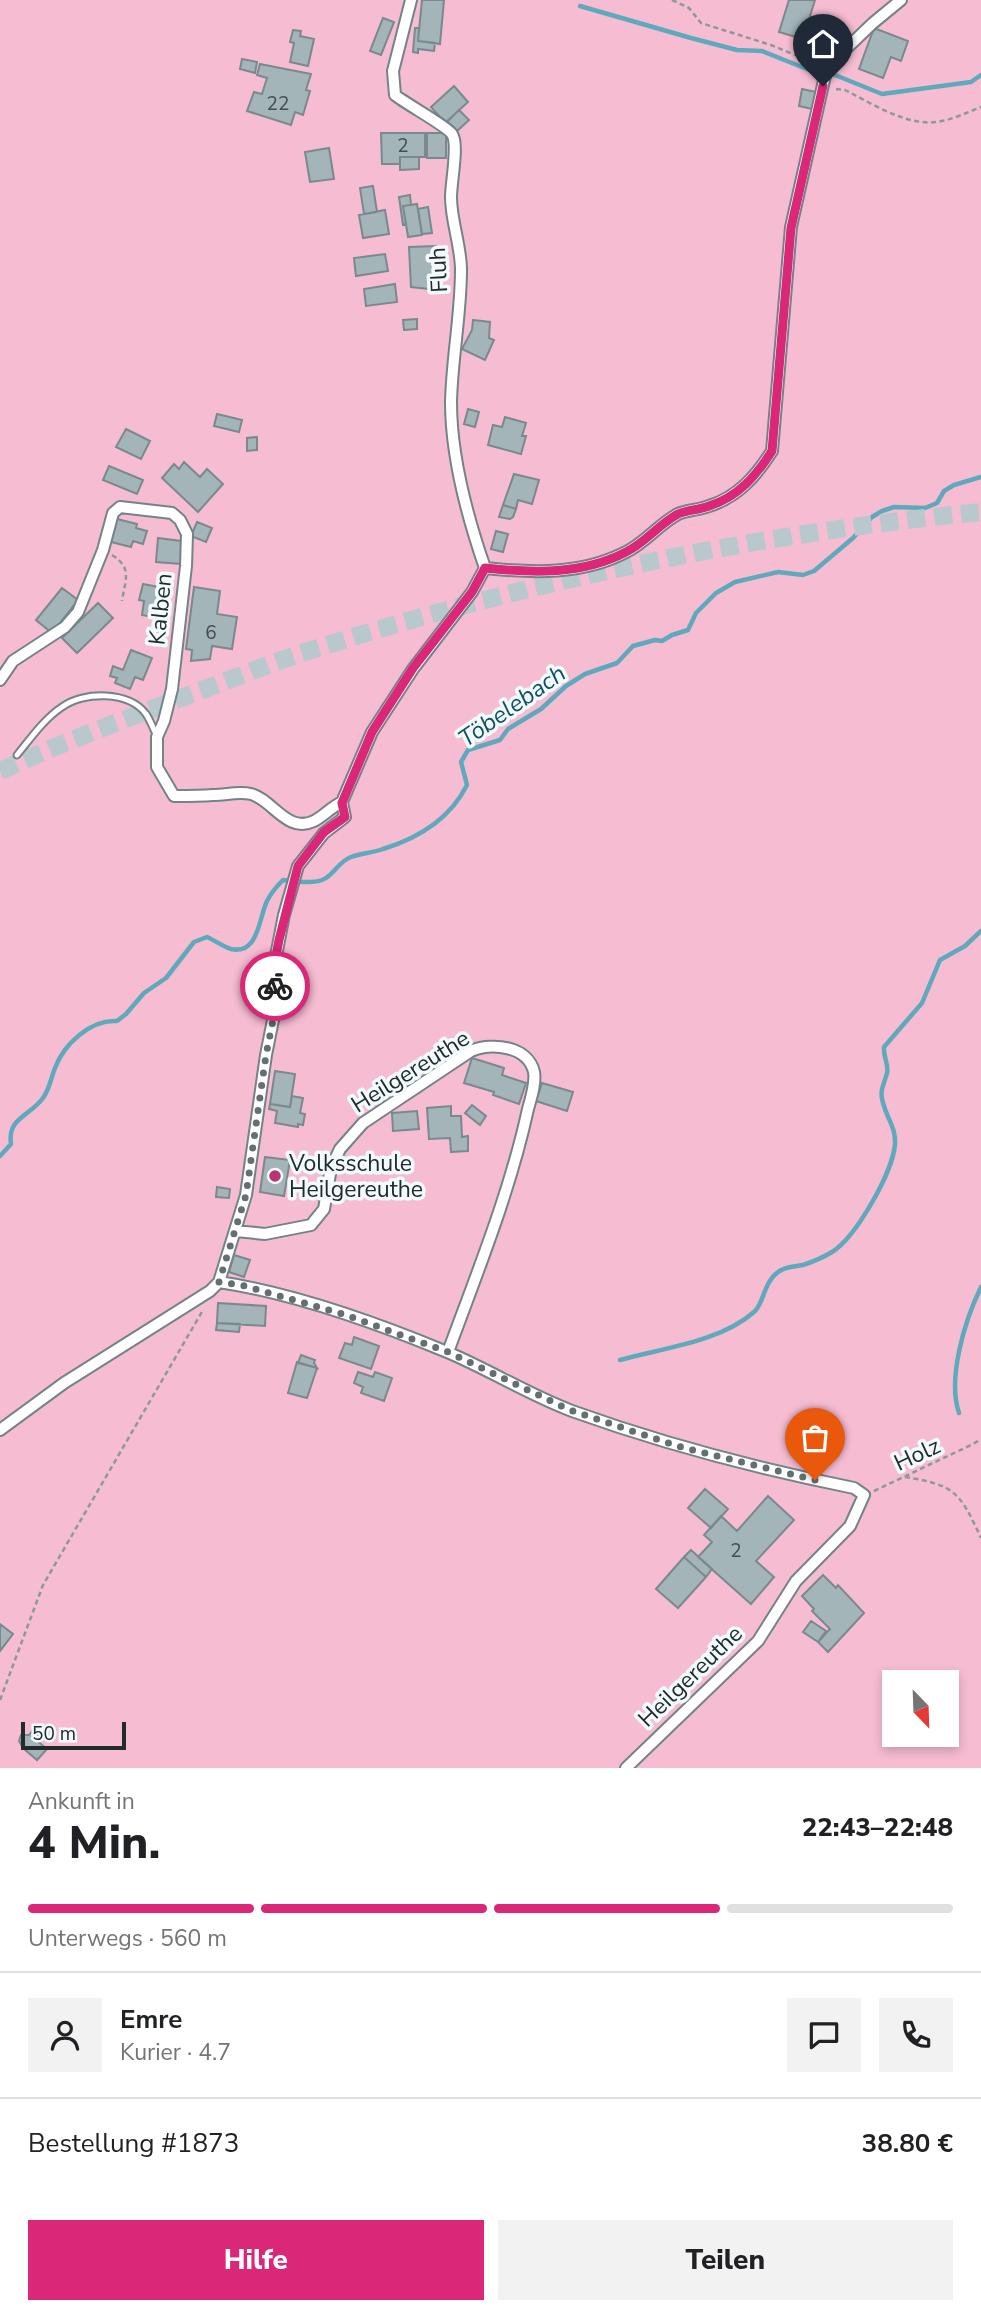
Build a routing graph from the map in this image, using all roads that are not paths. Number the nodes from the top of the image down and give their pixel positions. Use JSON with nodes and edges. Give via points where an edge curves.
{"nodes":[{"id":1,"x":411,"y":0,"type":"edge"},
{"id":2,"x":901,"y":0,"type":"edge"},
{"id":3,"x":485,"y":568,"type":"junction"},
{"id":4,"x":0,"y":680,"type":"edge"},
{"id":5,"x":157,"y":737,"type":"junction"},
{"id":6,"x":18,"y":755,"type":"dead end"},
{"id":7,"x":342,"y":803,"type":"junction"},
{"id":8,"x":236,"y":1231,"type":"junction"},
{"id":9,"x":219,"y":1282,"type":"junction"},
{"id":10,"x":448,"y":1352,"type":"junction"},
{"id":11,"x":0,"y":1430,"type":"edge"},
{"id":12,"x":626,"y":1768,"type":"edge"}],
"edges":[{"from":1,"to":3,"type":"street","name":"Fluh","via":[[393,71],[395,96],[452,134],[456,146],[452,203],[461,266],[451,401],[453,435],[465,505]]},
{"from":2,"to":3,"type":"street","via":[[827,67],[791,228],[772,451],[759,471],[732,497],[679,514],[628,552],[604,561],[564,571]]},
{"from":3,"to":7,"type":"street","via":[[372,732]]},
{"from":4,"to":5,"type":"street","name":"Kalben","via":[[13,661],[65,627],[78,612],[113,513],[120,507],[172,513],[187,534],[186,566],[172,689]]},
{"from":5,"to":6,"type":"lane","via":[[135,704],[117,696],[89,697],[62,707],[38,728]]},
{"from":5,"to":7,"type":"street","name":"Kalben","via":[[157,767],[174,796],[242,792],[256,795],[282,817],[301,823],[314,821]]},
{"from":7,"to":8,"type":"street","via":[[345,817],[324,832],[298,866],[291,892],[274,966],[275,1010],[246,1195]]},
{"from":8,"to":9,"type":"street"},
{"from":8,"to":10,"type":"street","name":"Heilgereuthe","via":[[265,1234],[311,1225],[324,1209],[331,1168],[340,1149],[363,1123],[482,1046],[520,1052],[534,1072],[523,1138]]},
{"from":9,"to":10,"type":"street","via":[[343,1314]]},
{"from":9,"to":11,"type":"street"},
{"from":10,"to":12,"type":"street","name":"Heilgereuthe","via":[[570,1410],[684,1448],[854,1488],[864,1495],[849,1526],[796,1581],[758,1641]]}]}
